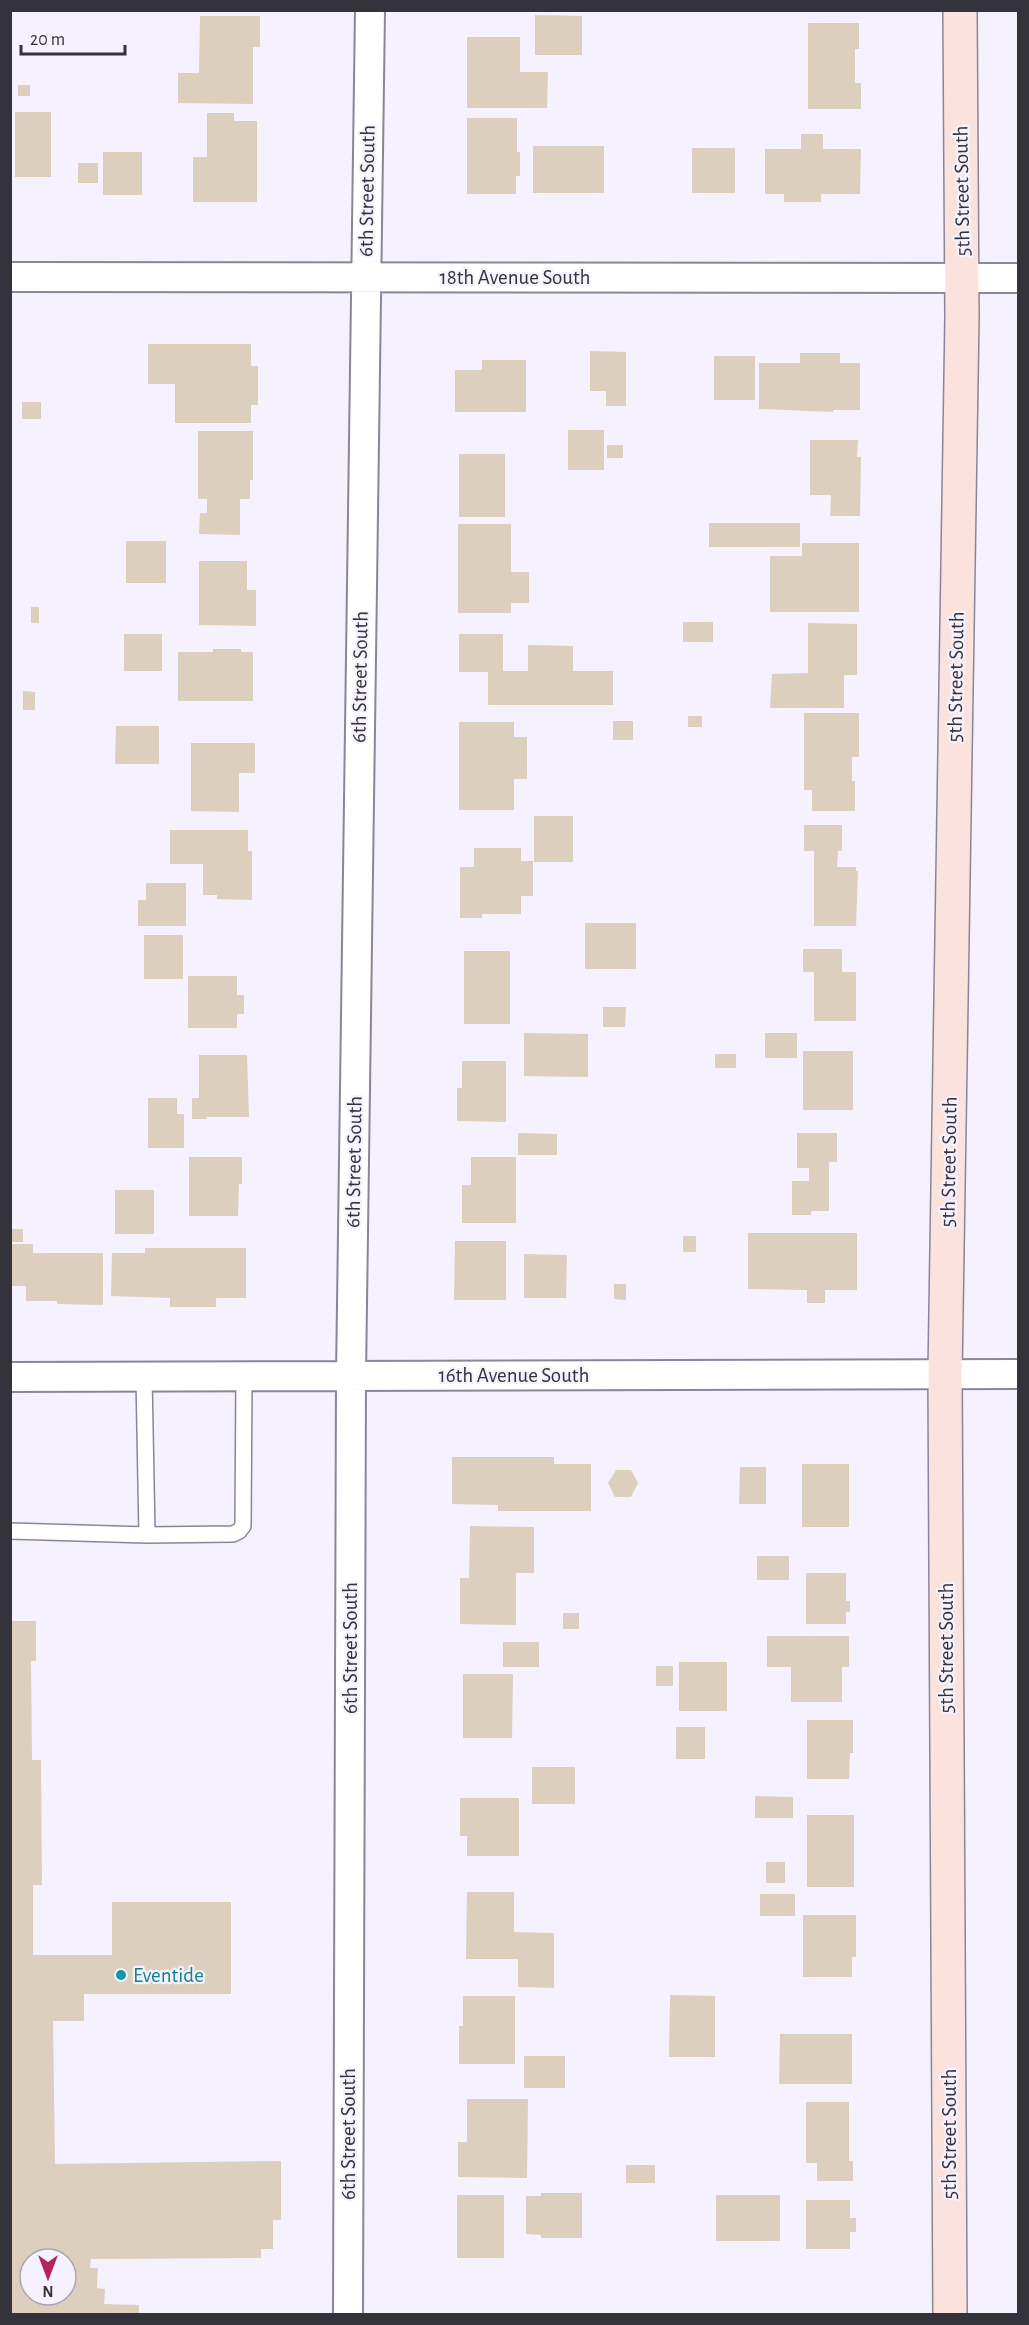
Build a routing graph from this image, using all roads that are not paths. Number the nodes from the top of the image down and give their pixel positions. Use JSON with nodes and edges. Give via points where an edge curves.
{"nodes":[{"id":1,"x":370,"y":10,"type":"edge"},
{"id":2,"x":960,"y":10,"type":"edge"},
{"id":3,"x":10,"y":277,"type":"edge"},
{"id":4,"x":366,"y":277,"type":"junction"},
{"id":5,"x":962,"y":278,"type":"junction"},
{"id":6,"x":1018,"y":278,"type":"edge"},
{"id":7,"x":945,"y":1374,"type":"junction"},
{"id":8,"x":1018,"y":1374,"type":"edge"},
{"id":9,"x":244,"y":1376,"type":"junction"},
{"id":10,"x":351,"y":1376,"type":"junction"},
{"id":11,"x":10,"y":1377,"type":"edge"},
{"id":12,"x":144,"y":1377,"type":"junction"},
{"id":13,"x":10,"y":1531,"type":"edge"},
{"id":14,"x":147,"y":1535,"type":"junction"},
{"id":15,"x":348,"y":2314,"type":"edge"},
{"id":16,"x":950,"y":2314,"type":"edge"}],
"edges":[{"from":1,"to":4,"type":"street","name":"6th Street South"},
{"from":2,"to":5,"type":"street","name":"5th Street South"},
{"from":3,"to":4,"type":"street","name":"18th Avenue South"},
{"from":4,"to":5,"type":"street","name":"18th Avenue South"},
{"from":4,"to":10,"type":"street","name":"6th Street South"},
{"from":5,"to":6,"type":"street","name":"18th Avenue South"},
{"from":5,"to":7,"type":"street","name":"5th Street South"},
{"from":7,"to":8,"type":"street","name":"16th Avenue South"},
{"from":7,"to":10,"type":"street","name":"16th Avenue South"},
{"from":7,"to":16,"type":"street","name":"5th Street South"},
{"from":9,"to":10,"type":"street","name":"16th Avenue South"},
{"from":9,"to":12,"type":"street","name":"16th Avenue South"},
{"from":9,"to":14,"type":"lane","via":[[243,1526],[233,1534]]},
{"from":10,"to":15,"type":"street","name":"6th Street South"},
{"from":11,"to":12,"type":"street","name":"16th Avenue South"},
{"from":12,"to":14,"type":"lane"},
{"from":13,"to":14,"type":"lane"}]}
